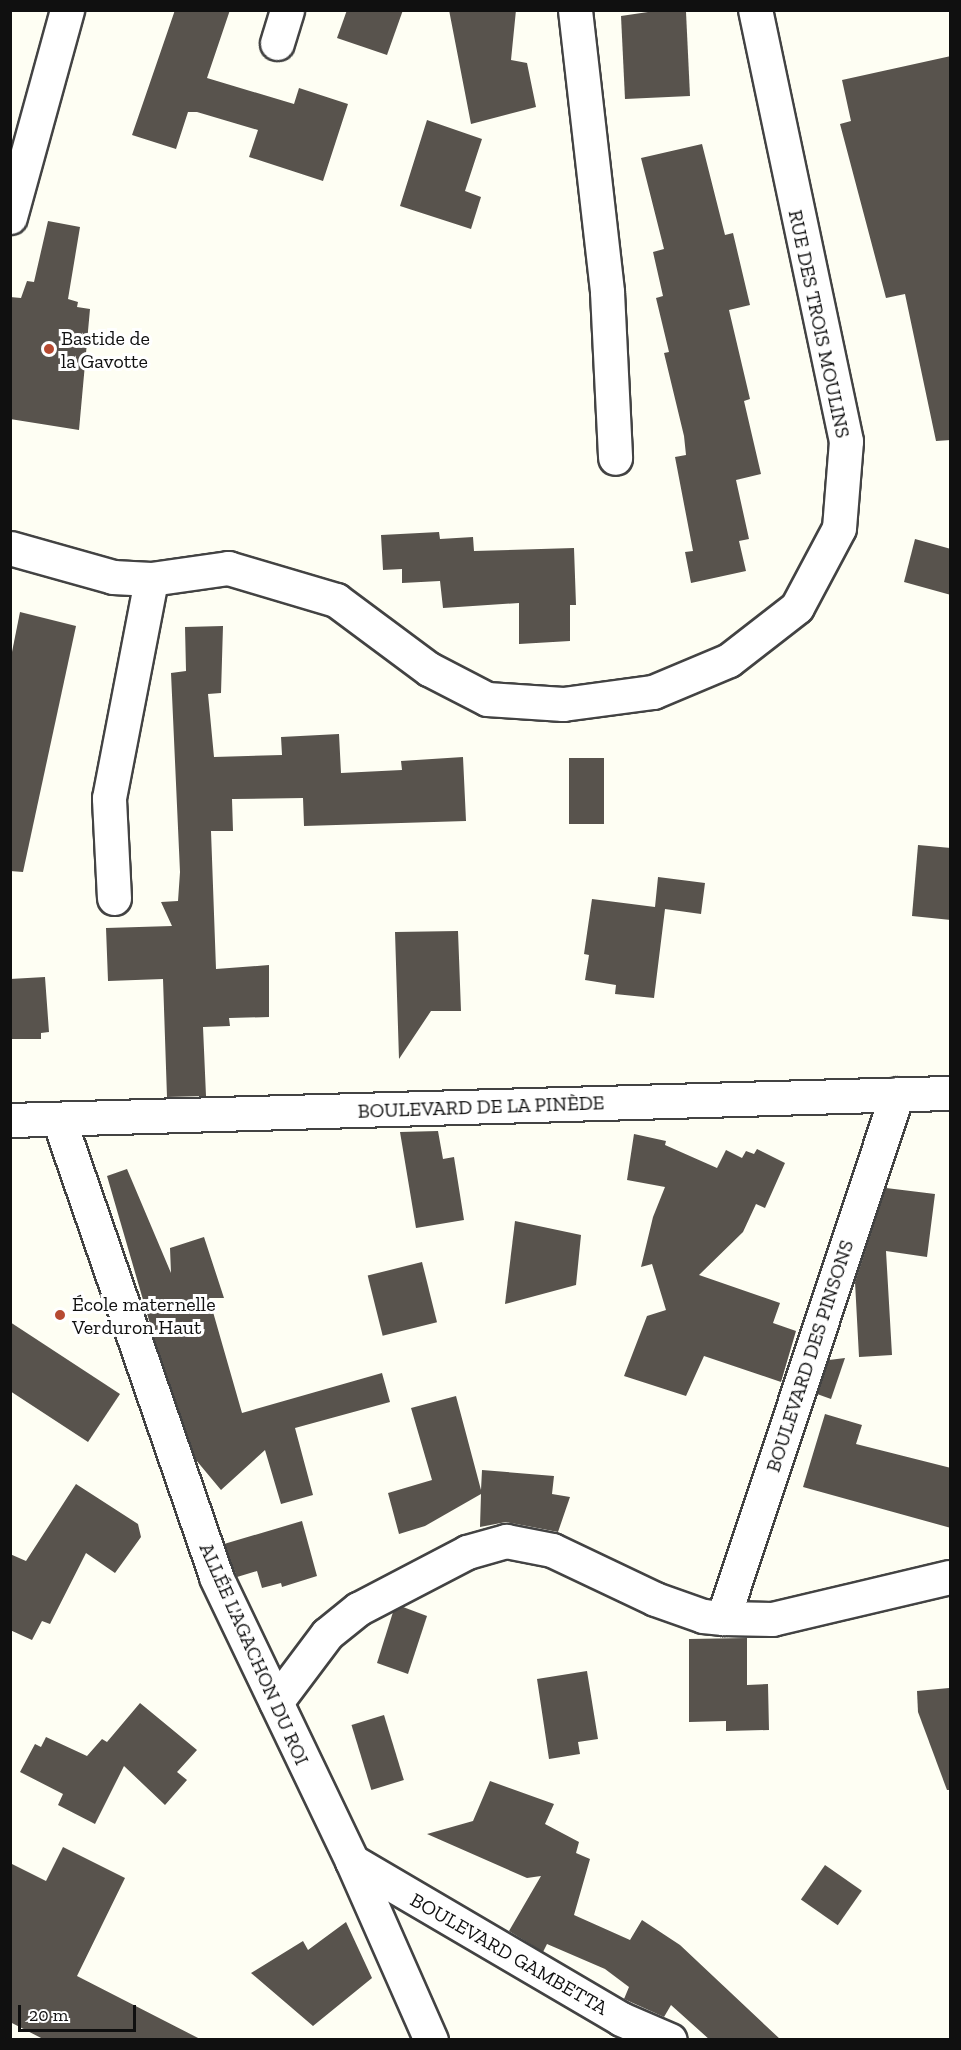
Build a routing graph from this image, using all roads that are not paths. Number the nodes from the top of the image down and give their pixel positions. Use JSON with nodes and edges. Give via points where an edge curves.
{"nodes":[{"id":1,"x":67,"y":10,"type":"edge"},
{"id":2,"x":287,"y":10,"type":"edge"},
{"id":3,"x":575,"y":10,"type":"edge"},
{"id":4,"x":755,"y":10,"type":"edge"},
{"id":5,"x":277,"y":43,"type":"dead end"},
{"id":6,"x":10,"y":217,"type":"edge"},
{"id":7,"x":615,"y":458,"type":"dead end"},
{"id":8,"x":10,"y":548,"type":"edge"},
{"id":9,"x":151,"y":579,"type":"junction"},
{"id":10,"x":114,"y":898,"type":"dead end"},
{"id":11,"x":951,"y":1093,"type":"edge"},
{"id":12,"x":897,"y":1094,"type":"junction"},
{"id":13,"x":10,"y":1120,"type":"edge"},
{"id":14,"x":59,"y":1120,"type":"junction"},
{"id":15,"x":951,"y":1577,"type":"edge"},
{"id":16,"x":723,"y":1618,"type":"junction"},
{"id":17,"x":276,"y":1702,"type":"junction"},
{"id":18,"x":352,"y":1861,"type":"junction"},
{"id":19,"x":431,"y":2040,"type":"edge"},
{"id":20,"x":670,"y":2040,"type":"edge"}],
"edges":[{"from":1,"to":6,"type":"street"},
{"from":2,"to":5,"type":"street"},
{"from":3,"to":7,"type":"street","via":[[607,292]]},
{"from":4,"to":9,"type":"street","name":"RUE DES TROIS MOULINS","via":[[846,441],[839,528],[797,607],[729,660],[653,692],[563,704],[487,699],[429,669],[336,600],[228,568]]},
{"from":8,"to":9,"type":"street","name":"RUE DES TROIS MOULINS","via":[[113,577]]},
{"from":9,"to":10,"type":"street","via":[[109,798]]},
{"from":11,"to":12,"type":"street","name":"BOULEVARD DE LA PINÈDE"},
{"from":12,"to":14,"type":"street","name":"BOULEVARD DE LA PINÈDE"},
{"from":12,"to":16,"type":"street","name":"BOULEVARD DES PINSONS"},
{"from":13,"to":14,"type":"street","name":"BOULEVARD DE LA PINÈDE"},
{"from":14,"to":17,"type":"street","name":"ALLÉE L'AGACHON DU ROI","via":[[216,1577]]},
{"from":15,"to":16,"type":"street","via":[[772,1619]]},
{"from":16,"to":17,"type":"street","via":[[703,1616],[655,1599],[552,1550],[506,1541],[467,1552],[358,1609],[327,1634]]},
{"from":17,"to":18,"type":"street","name":"ALLÉE L'AGACHON DU ROI"},
{"from":18,"to":19,"type":"street","name":"ALLÉE L'AGACHON DU ROI"},
{"from":18,"to":20,"type":"street","name":"BOULEVARD GAMBETTA","via":[[621,2019]]}]}
